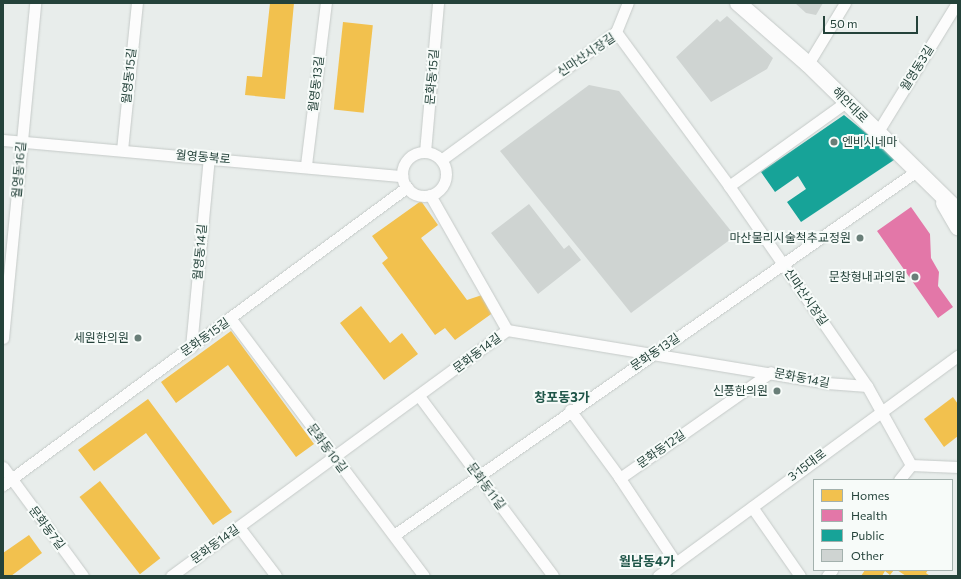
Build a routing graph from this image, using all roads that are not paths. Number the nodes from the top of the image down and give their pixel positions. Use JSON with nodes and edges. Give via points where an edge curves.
{"nodes":[{"id":1,"x":35,"y":3,"type":"edge"},
{"id":2,"x":137,"y":3,"type":"edge"},
{"id":3,"x":326,"y":3,"type":"edge"},
{"id":4,"x":438,"y":3,"type":"edge"},
{"id":5,"x":628,"y":3,"type":"edge"},
{"id":6,"x":738,"y":3,"type":"edge"},
{"id":7,"x":846,"y":3,"type":"edge"},
{"id":8,"x":957,"y":3,"type":"edge"},
{"id":9,"x":616,"y":32,"type":"junction"},
{"id":10,"x":808,"y":64,"type":"junction"},
{"id":11,"x":846,"y":102,"type":"junction"},
{"id":12,"x":877,"y":133,"type":"junction"},
{"id":13,"x":3,"y":140,"type":"edge"},
{"id":14,"x":22,"y":142,"type":"junction"},
{"id":15,"x":122,"y":150,"type":"junction"},
{"id":16,"x":425,"y":152,"type":"junction"},
{"id":17,"x":209,"y":157,"type":"junction"},
{"id":18,"x":441,"y":160,"type":"junction"},
{"id":19,"x":306,"y":165,"type":"junction"},
{"id":20,"x":918,"y":170,"type":"junction"},
{"id":21,"x":402,"y":176,"type":"junction"},
{"id":22,"x":729,"y":186,"type":"junction"},
{"id":23,"x":407,"y":187,"type":"junction"},
{"id":24,"x":935,"y":188,"type":"junction"},
{"id":25,"x":430,"y":195,"type":"junction"},
{"id":26,"x":956,"y":204,"type":"edge"},
{"id":27,"x":958,"y":227,"type":"edge"},
{"id":28,"x":782,"y":264,"type":"junction"},
{"id":29,"x":231,"y":319,"type":"junction"},
{"id":30,"x":507,"y":330,"type":"junction"},
{"id":31,"x":3,"y":338,"type":"edge"},
{"id":32,"x":191,"y":347,"type":"junction"},
{"id":33,"x":654,"y":353,"type":"junction"},
{"id":34,"x":958,"y":356,"type":"edge"},
{"id":35,"x":771,"y":372,"type":"junction"},
{"id":36,"x":867,"y":386,"type":"junction"},
{"id":37,"x":420,"y":396,"type":"junction"},
{"id":38,"x":570,"y":410,"type":"junction"},
{"id":39,"x":879,"y":411,"type":"junction"},
{"id":40,"x":334,"y":457,"type":"junction"},
{"id":41,"x":911,"y":464,"type":"junction"},
{"id":42,"x":3,"y":467,"type":"edge"},
{"id":43,"x":958,"y":467,"type":"edge"},
{"id":44,"x":478,"y":475,"type":"junction"},
{"id":45,"x":619,"y":477,"type":"junction"},
{"id":46,"x":900,"y":479,"type":"edge"},
{"id":47,"x":7,"y":482,"type":"edge"},
{"id":48,"x":752,"y":507,"type":"junction"},
{"id":49,"x":239,"y":527,"type":"junction"},
{"id":50,"x":394,"y":534,"type":"junction"},
{"id":51,"x":676,"y":563,"type":"junction"},
{"id":52,"x":83,"y":576,"type":"edge"},
{"id":53,"x":171,"y":576,"type":"edge"},
{"id":54,"x":276,"y":576,"type":"edge"},
{"id":55,"x":424,"y":576,"type":"edge"},
{"id":56,"x":553,"y":576,"type":"edge"},
{"id":57,"x":658,"y":576,"type":"edge"},
{"id":58,"x":800,"y":576,"type":"edge"}],
"edges":[{"from":1,"to":14,"type":"street","name":"월영동16길"},
{"from":2,"to":15,"type":"street","name":"월영동15길"},
{"from":3,"to":19,"type":"street","name":"월영동13길"},
{"from":4,"to":16,"type":"street","name":"문화동15길"},
{"from":5,"to":9,"type":"street"},
{"from":6,"to":10,"type":"main road","name":"해안대로"},
{"from":7,"to":10,"type":"street"},
{"from":8,"to":12,"type":"street","name":"월영동3길"},
{"from":9,"to":18,"type":"street","name":"신마산시장길"},
{"from":9,"to":22,"type":"street","name":"신마산시장길"},
{"from":10,"to":11,"type":"main road","name":"해안대로"},
{"from":11,"to":12,"type":"main road","name":"해안대로"},
{"from":11,"to":22,"type":"street"},
{"from":12,"to":20,"type":"main road","name":"해안대로"},
{"from":13,"to":14,"type":"street","name":"월영동북로"},
{"from":14,"to":15,"type":"street","name":"월영동북로"},
{"from":14,"to":31,"type":"street","name":"월영동16길"},
{"from":15,"to":17,"type":"street","name":"월영동북로"},
{"from":16,"to":18,"type":"street"},
{"from":16,"to":21,"type":"street","via":[[408,159]]},
{"from":17,"to":19,"type":"street","name":"월영동북로"},
{"from":17,"to":32,"type":"street","name":"월영동14길"},
{"from":18,"to":25,"type":"street","via":[[446,171],[444,183]]},
{"from":19,"to":21,"type":"street","name":"월영동북로"},
{"from":20,"to":24,"type":"main road","name":"해안대로"},
{"from":20,"to":28,"type":"street","name":"문화동13길"},
{"from":21,"to":23,"type":"street"},
{"from":22,"to":28,"type":"street","name":"신마산시장길"},
{"from":23,"to":25,"type":"street","via":[[417,194]]},
{"from":23,"to":29,"type":"street","name":"문화동15길"},
{"from":24,"to":26,"type":"main road","name":"해안대로"},
{"from":24,"to":27,"type":"main road"},
{"from":25,"to":30,"type":"street"},
{"from":28,"to":33,"type":"street","name":"문화동13길"},
{"from":28,"to":36,"type":"street","name":"신마산시장길"},
{"from":29,"to":32,"type":"street","name":"문화동15길"},
{"from":29,"to":40,"type":"street","name":"문화동10길"},
{"from":30,"to":33,"type":"street","name":"문화동14길"},
{"from":30,"to":37,"type":"street","name":"문화동14길"},
{"from":32,"to":47,"type":"street","name":"문화동15길"},
{"from":33,"to":35,"type":"street","name":"문화동14길"},
{"from":33,"to":38,"type":"street","name":"문화동13길"},
{"from":34,"to":39,"type":"street","name":"3·15대로"},
{"from":35,"to":36,"type":"street","name":"문화동14길","via":[[828,384]]},
{"from":35,"to":45,"type":"street","name":"문화동12길"},
{"from":36,"to":39,"type":"street","name":"신마산시장길"},
{"from":37,"to":40,"type":"street","name":"문화동14길"},
{"from":37,"to":44,"type":"street","name":"문화동11길"},
{"from":38,"to":44,"type":"street","name":"문화동13길"},
{"from":38,"to":45,"type":"street"},
{"from":39,"to":41,"type":"street","name":"신마산시장길"},
{"from":39,"to":48,"type":"street","name":"3·15대로"},
{"from":40,"to":49,"type":"street","name":"문화동14길"},
{"from":40,"to":50,"type":"street","name":"문화동10길"},
{"from":41,"to":43,"type":"street"},
{"from":41,"to":46,"type":"street"},
{"from":42,"to":47,"type":"street"},
{"from":44,"to":50,"type":"street","name":"문화동13길"},
{"from":44,"to":56,"type":"street","name":"문화동11길"},
{"from":45,"to":51,"type":"street"},
{"from":47,"to":52,"type":"street","name":"문화동7길"},
{"from":48,"to":51,"type":"street","name":"3·15대로"},
{"from":48,"to":58,"type":"street"},
{"from":49,"to":53,"type":"street","name":"문화동14길"},
{"from":49,"to":54,"type":"street"},
{"from":50,"to":55,"type":"street","name":"문화동10길"},
{"from":51,"to":57,"type":"street","name":"3·15대로"}]}
